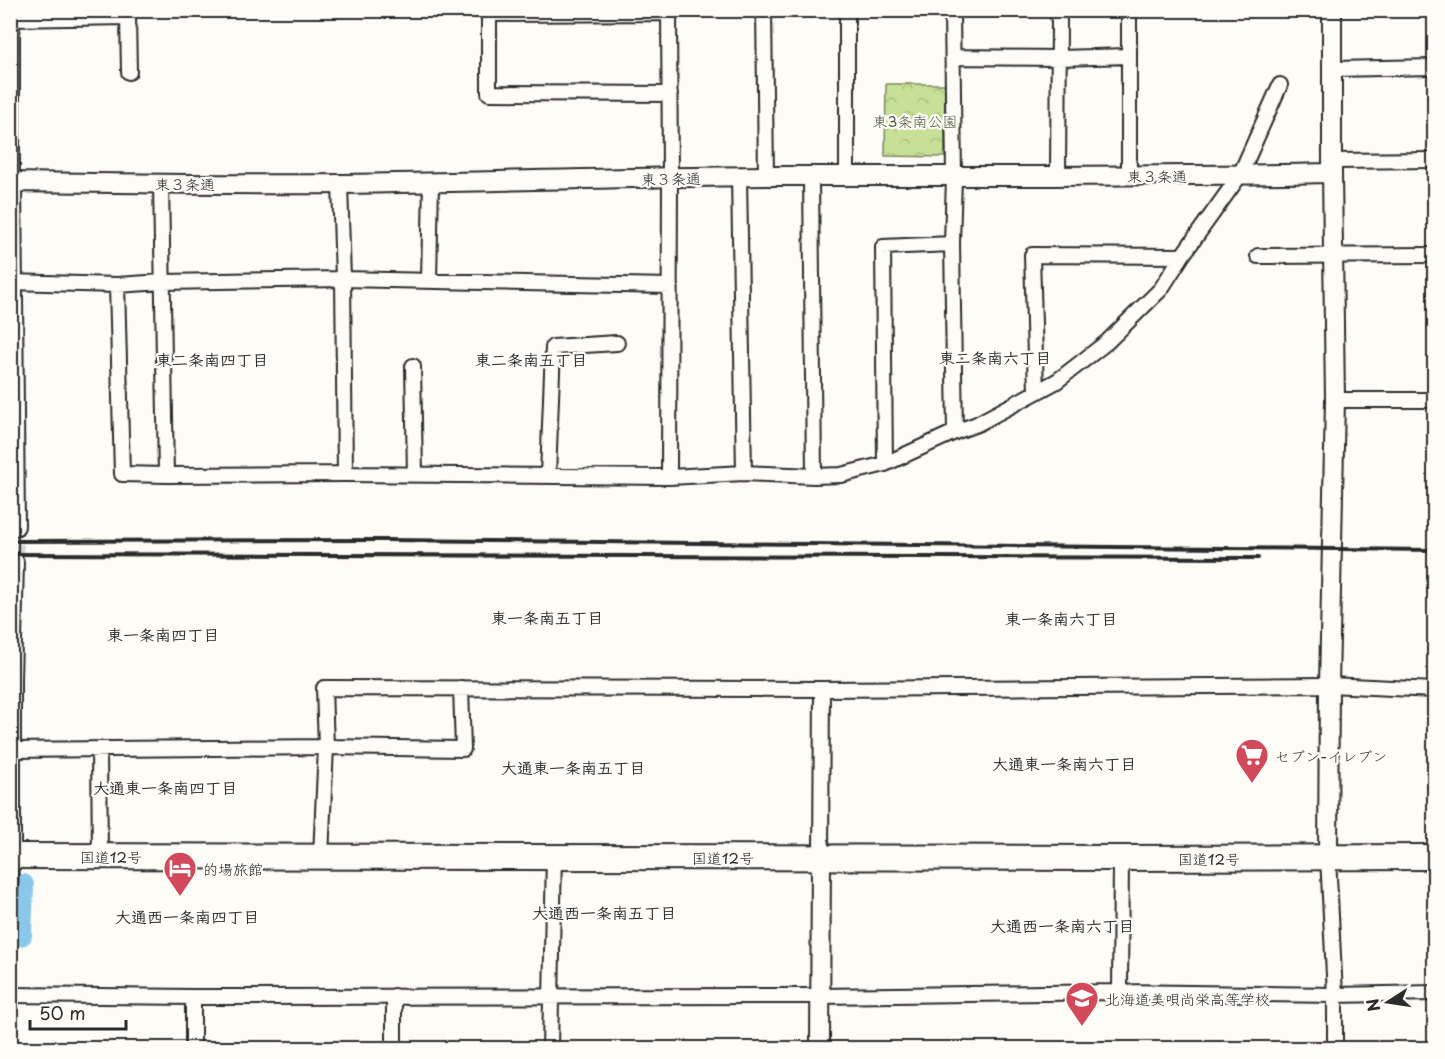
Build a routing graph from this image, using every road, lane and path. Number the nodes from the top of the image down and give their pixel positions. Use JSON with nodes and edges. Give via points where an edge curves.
{"nodes":[{"id":1,"x":764,"y":10,"type":"edge"},
{"id":2,"x":847,"y":10,"type":"edge"},
{"id":3,"x":952,"y":10,"type":"edge"},
{"id":4,"x":1057,"y":10,"type":"edge"},
{"id":5,"x":1129,"y":10,"type":"edge"},
{"id":6,"x":1332,"y":10,"type":"edge"},
{"id":7,"x":489,"y":12,"type":"edge"},
{"id":8,"x":669,"y":12,"type":"edge"},
{"id":9,"x":128,"y":14,"type":"edge"},
{"id":10,"x":12,"y":16,"type":"edge"},
{"id":11,"x":1129,"y":56,"type":"junction"},
{"id":12,"x":953,"y":57,"type":"junction"},
{"id":13,"x":1059,"y":58,"type":"junction"},
{"id":14,"x":1434,"y":67,"type":"edge"},
{"id":15,"x":1332,"y":69,"type":"junction"},
{"id":16,"x":129,"y":72,"type":"dead end"},
{"id":17,"x":1280,"y":85,"type":"dead end"},
{"id":18,"x":670,"y":94,"type":"junction"},
{"id":19,"x":1434,"y":160,"type":"edge"},
{"id":20,"x":1332,"y":167,"type":"junction"},
{"id":21,"x":1129,"y":175,"type":"junction"},
{"id":22,"x":1240,"y":175,"type":"junction"},
{"id":23,"x":766,"y":176,"type":"junction"},
{"id":24,"x":1058,"y":176,"type":"junction"},
{"id":25,"x":670,"y":177,"type":"junction"},
{"id":26,"x":739,"y":177,"type":"junction"},
{"id":27,"x":811,"y":177,"type":"junction"},
{"id":28,"x":847,"y":177,"type":"junction"},
{"id":29,"x":954,"y":177,"type":"junction"},
{"id":30,"x":11,"y":182,"type":"edge"},
{"id":31,"x":431,"y":182,"type":"junction"},
{"id":32,"x":161,"y":183,"type":"junction"},
{"id":33,"x":340,"y":184,"type":"junction"},
{"id":34,"x":952,"y":244,"type":"junction"},
{"id":35,"x":1434,"y":255,"type":"edge"},
{"id":36,"x":1182,"y":256,"type":"junction"},
{"id":37,"x":1258,"y":256,"type":"dead end"},
{"id":38,"x":1333,"y":256,"type":"junction"},
{"id":39,"x":343,"y":279,"type":"junction"},
{"id":40,"x":429,"y":281,"type":"junction"},
{"id":41,"x":11,"y":282,"type":"edge"},
{"id":42,"x":163,"y":282,"type":"junction"},
{"id":43,"x":117,"y":285,"type":"junction"},
{"id":44,"x":670,"y":286,"type":"junction"},
{"id":45,"x":617,"y":343,"type":"dead end"},
{"id":46,"x":413,"y":366,"type":"dead end"},
{"id":47,"x":1036,"y":392,"type":"junction"},
{"id":48,"x":1335,"y":400,"type":"junction"},
{"id":49,"x":1434,"y":400,"type":"edge"},
{"id":50,"x":955,"y":432,"type":"junction"},
{"id":51,"x":885,"y":464,"type":"junction"},
{"id":52,"x":744,"y":473,"type":"junction"},
{"id":53,"x":345,"y":474,"type":"junction"},
{"id":54,"x":165,"y":475,"type":"junction"},
{"id":55,"x":415,"y":475,"type":"junction"},
{"id":56,"x":548,"y":476,"type":"junction"},
{"id":57,"x":814,"y":476,"type":"junction"},
{"id":58,"x":669,"y":477,"type":"junction"},
{"id":59,"x":15,"y":526,"type":"dead end"},
{"id":60,"x":14,"y":562,"type":"dead end"},
{"id":61,"x":11,"y":678,"type":"edge"},
{"id":62,"x":1329,"y":685,"type":"junction"},
{"id":63,"x":461,"y":688,"type":"junction"},
{"id":64,"x":822,"y":689,"type":"junction"},
{"id":65,"x":1434,"y":690,"type":"edge"},
{"id":66,"x":326,"y":747,"type":"junction"},
{"id":67,"x":99,"y":749,"type":"junction"},
{"id":68,"x":11,"y":750,"type":"edge"},
{"id":69,"x":11,"y":856,"type":"edge"},
{"id":70,"x":100,"y":856,"type":"junction"},
{"id":71,"x":321,"y":856,"type":"junction"},
{"id":72,"x":554,"y":856,"type":"junction"},
{"id":73,"x":1328,"y":857,"type":"junction"},
{"id":74,"x":1434,"y":857,"type":"edge"},
{"id":75,"x":821,"y":858,"type":"junction"},
{"id":76,"x":1121,"y":858,"type":"junction"},
{"id":77,"x":10,"y":895,"type":"edge"},
{"id":78,"x":1120,"y":992,"type":"junction"},
{"id":79,"x":1434,"y":993,"type":"edge"},
{"id":80,"x":10,"y":994,"type":"edge"},
{"id":81,"x":1335,"y":994,"type":"junction"},
{"id":82,"x":394,"y":996,"type":"junction"},
{"id":83,"x":551,"y":996,"type":"junction"},
{"id":84,"x":820,"y":996,"type":"junction"},
{"id":85,"x":193,"y":997,"type":"junction"},
{"id":86,"x":193,"y":1048,"type":"edge"},
{"id":87,"x":394,"y":1048,"type":"edge"},
{"id":88,"x":550,"y":1048,"type":"edge"},
{"id":89,"x":820,"y":1048,"type":"edge"},
{"id":90,"x":1335,"y":1048,"type":"edge"}],
"edges":[{"from":1,"to":23,"type":"street"},
{"from":2,"to":28,"type":"street"},
{"from":3,"to":12,"type":"street"},
{"from":4,"to":13,"type":"street"},
{"from":5,"to":11,"type":"street"},
{"from":6,"to":15,"type":"street"},
{"from":7,"to":8,"type":"street"},
{"from":7,"to":18,"type":"street","via":[[489,93]]},
{"from":8,"to":18,"type":"street"},
{"from":9,"to":10,"type":"street"},
{"from":9,"to":16,"type":"street"},
{"from":10,"to":30,"type":"street"},
{"from":11,"to":13,"type":"street"},
{"from":11,"to":21,"type":"street"},
{"from":12,"to":13,"type":"street"},
{"from":12,"to":29,"type":"street"},
{"from":13,"to":24,"type":"street"},
{"from":14,"to":15,"type":"street"},
{"from":15,"to":20,"type":"street"},
{"from":17,"to":22,"type":"street"},
{"from":18,"to":25,"type":"street"},
{"from":19,"to":20,"type":"street"},
{"from":20,"to":22,"type":"street","name":"東３条通"},
{"from":20,"to":38,"type":"street"},
{"from":21,"to":22,"type":"street","name":"東３条通"},
{"from":21,"to":24,"type":"street","name":"東３条通"},
{"from":22,"to":36,"type":"street"},
{"from":23,"to":26,"type":"street","name":"東３条通"},
{"from":23,"to":27,"type":"street","name":"東３条通"},
{"from":24,"to":29,"type":"street","name":"東３条通"},
{"from":25,"to":26,"type":"street","name":"東３条通"},
{"from":25,"to":31,"type":"street","name":"東３条通"},
{"from":25,"to":44,"type":"street"},
{"from":26,"to":52,"type":"street"},
{"from":27,"to":28,"type":"street","name":"東３条通"},
{"from":27,"to":57,"type":"street"},
{"from":28,"to":29,"type":"street","name":"東３条通"},
{"from":29,"to":34,"type":"street"},
{"from":30,"to":32,"type":"street","name":"東３条通"},
{"from":30,"to":41,"type":"street"},
{"from":31,"to":33,"type":"street","name":"東３条通"},
{"from":31,"to":40,"type":"street"},
{"from":32,"to":33,"type":"street","name":"東３条通"},
{"from":32,"to":42,"type":"street"},
{"from":33,"to":39,"type":"street"},
{"from":34,"to":50,"type":"street"},
{"from":34,"to":51,"type":"street","via":[[883,247]]},
{"from":35,"to":38,"type":"street"},
{"from":36,"to":47,"type":"street","via":[[1161,289],[1107,342],[1057,381]]},
{"from":36,"to":47,"type":"street","via":[[1032,255]]},
{"from":37,"to":38,"type":"street"},
{"from":38,"to":48,"type":"street"},
{"from":39,"to":40,"type":"street"},
{"from":39,"to":42,"type":"street"},
{"from":39,"to":53,"type":"street"},
{"from":40,"to":44,"type":"street"},
{"from":41,"to":43,"type":"street"},
{"from":41,"to":59,"type":"street"},
{"from":42,"to":43,"type":"street"},
{"from":42,"to":54,"type":"street"},
{"from":43,"to":54,"type":"street","via":[[122,474]]},
{"from":44,"to":58,"type":"street"},
{"from":45,"to":56,"type":"street","via":[[553,347]]},
{"from":46,"to":55,"type":"street"},
{"from":47,"to":50,"type":"street"},
{"from":48,"to":49,"type":"street"},
{"from":48,"to":62,"type":"street"},
{"from":50,"to":51,"type":"street"},
{"from":51,"to":57,"type":"street","via":[[841,475]]},
{"from":52,"to":57,"type":"street"},
{"from":52,"to":58,"type":"street"},
{"from":53,"to":54,"type":"street"},
{"from":53,"to":55,"type":"street"},
{"from":55,"to":56,"type":"street"},
{"from":56,"to":58,"type":"street"},
{"from":60,"to":61,"type":"street"},
{"from":61,"to":68,"type":"street"},
{"from":62,"to":64,"type":"street"},
{"from":62,"to":65,"type":"street"},
{"from":62,"to":73,"type":"street"},
{"from":63,"to":64,"type":"street"},
{"from":63,"to":66,"type":"street","via":[[324,688]]},
{"from":63,"to":66,"type":"street","via":[[463,749]]},
{"from":64,"to":75,"type":"street"},
{"from":66,"to":67,"type":"street"},
{"from":66,"to":71,"type":"street"},
{"from":67,"to":68,"type":"street"},
{"from":67,"to":70,"type":"street"},
{"from":68,"to":69,"type":"street"},
{"from":69,"to":70,"type":"highway","name":"国道12号"},
{"from":69,"to":77,"type":"street"},
{"from":70,"to":71,"type":"highway","name":"国道12号"},
{"from":71,"to":72,"type":"highway","name":"国道12号"},
{"from":72,"to":75,"type":"highway","name":"国道12号"},
{"from":72,"to":83,"type":"street"},
{"from":73,"to":74,"type":"highway","name":"国道12号"},
{"from":73,"to":76,"type":"highway","name":"国道12号"},
{"from":73,"to":81,"type":"street"},
{"from":75,"to":76,"type":"highway","name":"国道12号"},
{"from":75,"to":84,"type":"street"},
{"from":76,"to":78,"type":"street"},
{"from":78,"to":81,"type":"street"},
{"from":78,"to":84,"type":"street"},
{"from":79,"to":81,"type":"street"},
{"from":80,"to":85,"type":"street"},
{"from":81,"to":90,"type":"street"},
{"from":82,"to":83,"type":"street"},
{"from":82,"to":85,"type":"street"},
{"from":82,"to":87,"type":"street"},
{"from":83,"to":84,"type":"street"},
{"from":83,"to":88,"type":"street"},
{"from":84,"to":89,"type":"street"},
{"from":85,"to":86,"type":"street"}]}
